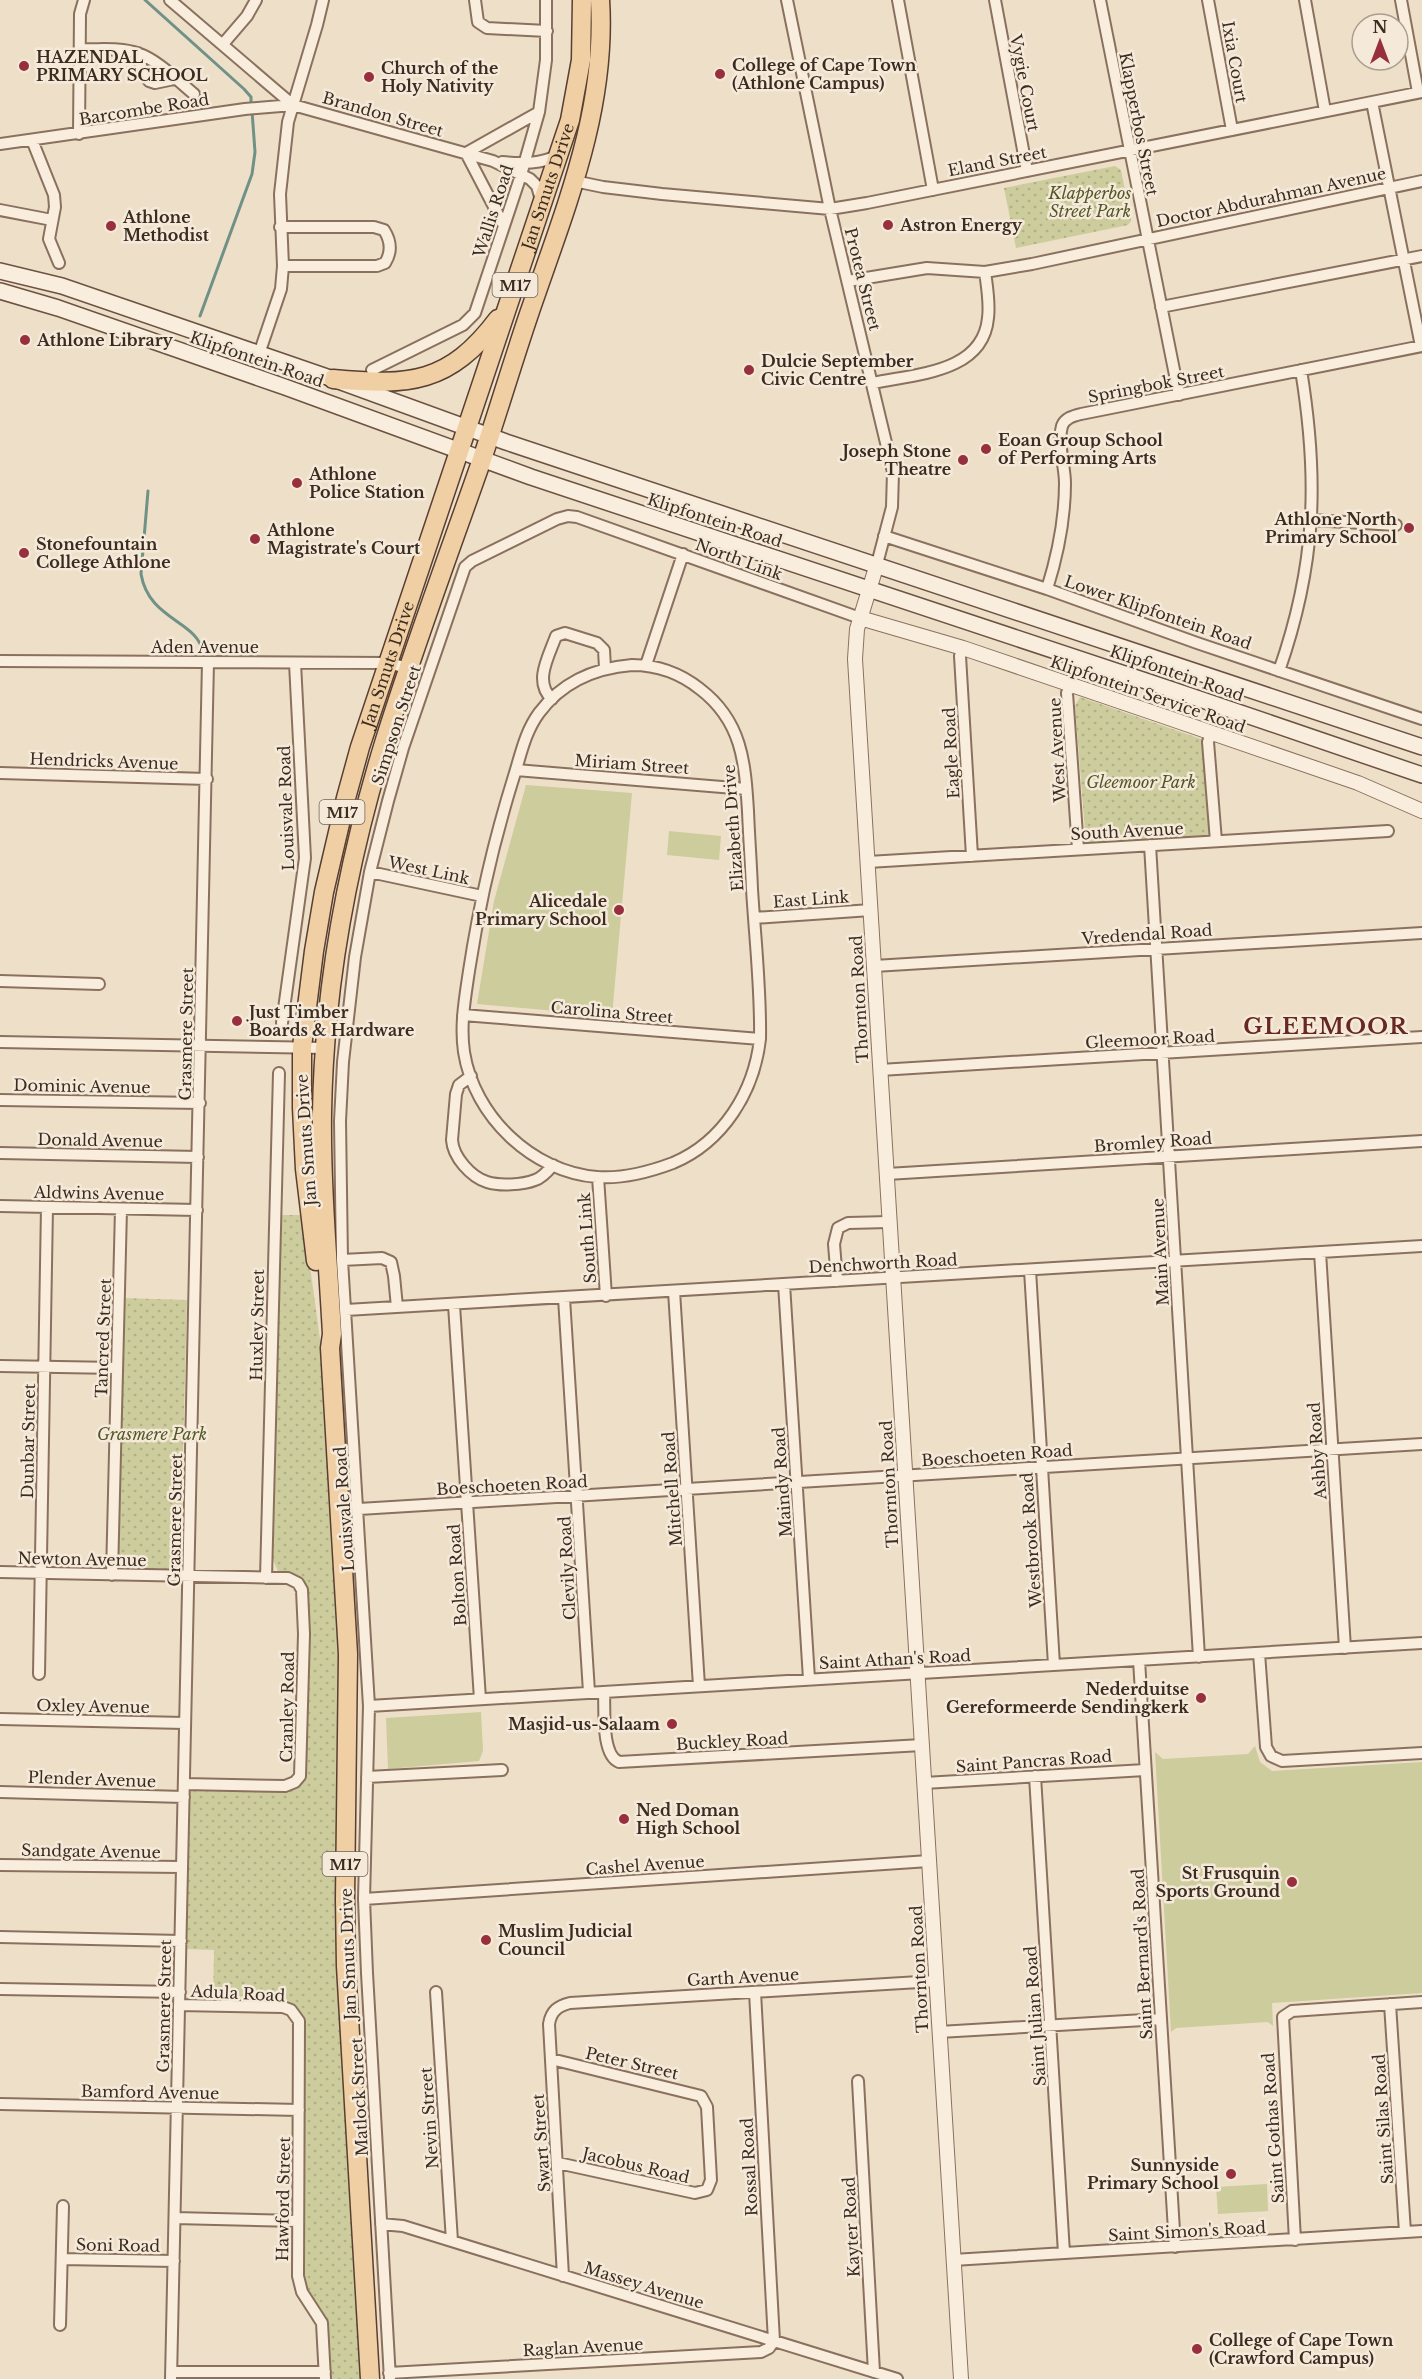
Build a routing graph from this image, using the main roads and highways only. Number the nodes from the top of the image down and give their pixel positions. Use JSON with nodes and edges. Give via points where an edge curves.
{"nodes":[{"id":1,"x":582,"y":0,"type":"edge"},
{"id":2,"x":600,"y":0,"type":"edge"},
{"id":3,"x":0,"y":271,"type":"edge"},
{"id":4,"x":0,"y":291,"type":"edge"},
{"id":5,"x":510,"y":300,"type":"junction"},
{"id":6,"x":333,"y":379,"type":"junction"},
{"id":7,"x":466,"y":428,"type":"junction"},
{"id":8,"x":489,"y":436,"type":"junction"},
{"id":9,"x":459,"y":452,"type":"junction"},
{"id":10,"x":482,"y":460,"type":"junction"},
{"id":11,"x":1422,"y":747,"type":"edge"},
{"id":12,"x":1422,"y":776,"type":"edge"},
{"id":13,"x":330,"y":1348,"type":"junction"},
{"id":14,"x":370,"y":2379,"type":"edge"}],
"edges":[{"from":1,"to":5,"type":"main road","name":"Jan Smuts Drive","number":"M17","via":[[577,93]]},
{"from":2,"to":8,"type":"main road","name":"Jan Smuts Drive","number":"M17","via":[[595,96],[583,154]]},
{"from":3,"to":6,"type":"main road","name":"Klipfontein Road","via":[[62,286]]},
{"from":4,"to":9,"type":"main road","name":"Klipfontein Road","via":[[175,349]]},
{"from":5,"to":6,"type":"main road","via":[[485,336],[442,370],[393,383]]},
{"from":5,"to":7,"type":"main road","name":"Jan Smuts Drive","number":"M17"},
{"from":6,"to":7,"type":"main road","name":"Klipfontein Road"},
{"from":7,"to":8,"type":"main road","name":"Klipfontein Road"},
{"from":7,"to":9,"type":"main road","name":"Jan Smuts Drive","number":"M17"},
{"from":8,"to":10,"type":"main road","name":"Jan Smuts Drive","number":"M17"},
{"from":8,"to":11,"type":"main road","name":"Klipfontein Road"},
{"from":9,"to":10,"type":"main road","name":"Klipfontein Road"},
{"from":9,"to":13,"type":"main road","name":"Jan Smuts Drive","number":"M17","via":[[360,747],[334,848],[314,951],[302,1047],[302,1108],[324,1334]]},
{"from":10,"to":12,"type":"main road","name":"Klipfontein Road"},
{"from":10,"to":13,"type":"main road","name":"Jan Smuts Drive","number":"M17","via":[[385,742],[354,856],[335,960],[325,1048],[322,1167]]},
{"from":13,"to":14,"type":"main road","name":"Jan Smuts Drive","number":"M17","via":[[348,1654],[346,1966]]}]}
